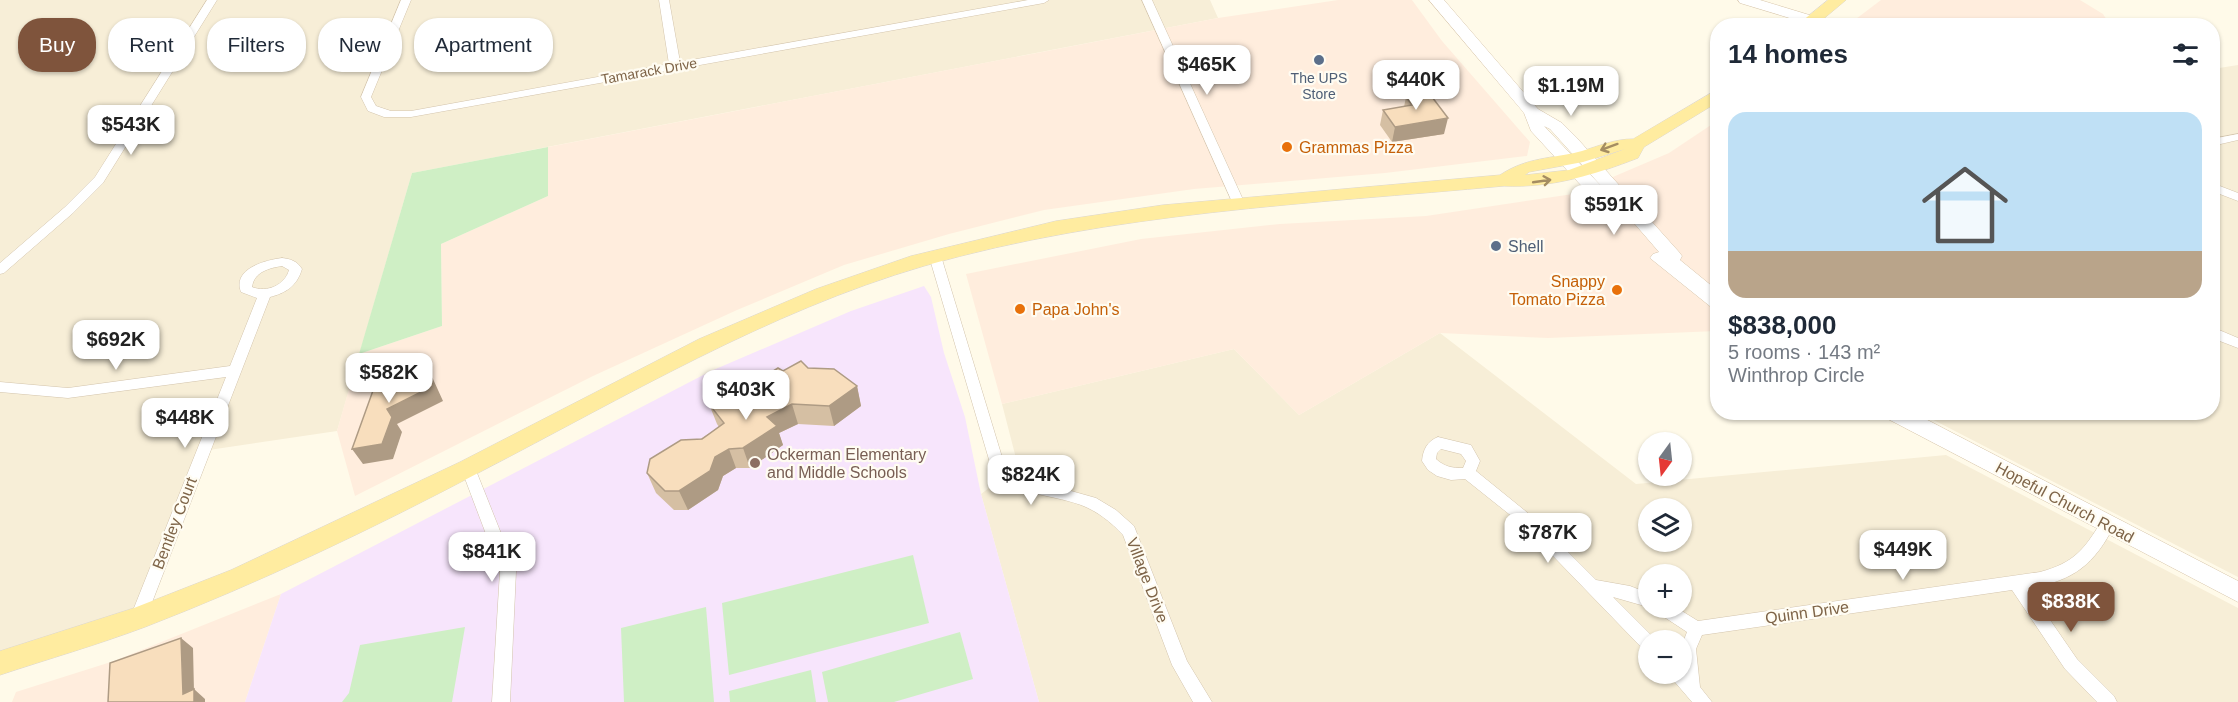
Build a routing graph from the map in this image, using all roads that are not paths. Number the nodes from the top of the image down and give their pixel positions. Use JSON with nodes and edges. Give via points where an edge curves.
{"nodes":[{"id":1,"x":212,"y":0,"type":"edge"},
{"id":2,"x":406,"y":0,"type":"edge"},
{"id":3,"x":664,"y":0,"type":"edge"},
{"id":4,"x":972,"y":0,"type":"edge"},
{"id":5,"x":1044,"y":0,"type":"edge"},
{"id":6,"x":1147,"y":0,"type":"edge"},
{"id":7,"x":1436,"y":0,"type":"edge"},
{"id":8,"x":1745,"y":0,"type":"edge"},
{"id":9,"x":1838,"y":0,"type":"edge"},
{"id":10,"x":976,"y":12,"type":"junction"},
{"id":11,"x":1794,"y":18,"type":"edge"},
{"id":12,"x":1814,"y":18,"type":"edge"},
{"id":13,"x":675,"y":67,"type":"junction"},
{"id":14,"x":1710,"y":99,"type":"edge"},
{"id":15,"x":2238,"y":137,"type":"edge"},
{"id":16,"x":2220,"y":141,"type":"edge"},
{"id":17,"x":1580,"y":164,"type":"junction"},
{"id":18,"x":2220,"y":190,"type":"edge"},
{"id":19,"x":2238,"y":197,"type":"edge"},
{"id":20,"x":1239,"y":204,"type":"junction"},
{"id":21,"x":935,"y":256,"type":"junction"},
{"id":22,"x":0,"y":270,"type":"edge"},
{"id":23,"x":265,"y":294,"type":"dead end"},
{"id":24,"x":1710,"y":295,"type":"edge"},
{"id":25,"x":2220,"y":335,"type":"edge"},
{"id":26,"x":2238,"y":343,"type":"edge"},
{"id":27,"x":232,"y":371,"type":"junction"},
{"id":28,"x":0,"y":387,"type":"edge"},
{"id":29,"x":1908,"y":420,"type":"edge"},
{"id":30,"x":468,"y":468,"type":"junction"},
{"id":31,"x":1468,"y":473,"type":"dead end"},
{"id":32,"x":2107,"y":524,"type":"junction"},
{"id":33,"x":2014,"y":582,"type":"junction"},
{"id":34,"x":1593,"y":586,"type":"junction"},
{"id":35,"x":2238,"y":592,"type":"edge"},
{"id":36,"x":1638,"y":596,"type":"edge"},
{"id":37,"x":138,"y":618,"type":"junction"},
{"id":38,"x":1679,"y":618,"type":"edge"},
{"id":39,"x":1696,"y":629,"type":"junction"},
{"id":40,"x":1638,"y":632,"type":"edge"},
{"id":41,"x":3,"y":667,"type":"edge"},
{"id":42,"x":1686,"y":684,"type":"edge"},
{"id":43,"x":1697,"y":696,"type":"edge"},
{"id":44,"x":501,"y":702,"type":"edge"},
{"id":45,"x":1203,"y":702,"type":"edge"},
{"id":46,"x":2108,"y":702,"type":"edge"}],
"edges":[{"from":1,"to":22,"type":"street","via":[[99,180]]},
{"from":2,"to":13,"type":"street","name":"Tamarack Drive","via":[[366,97],[372,109],[383,114],[411,114]]},
{"from":3,"to":13,"type":"street"},
{"from":4,"to":10,"type":"street"},
{"from":5,"to":10,"type":"street","name":"Tamarack Drive"},
{"from":6,"to":20,"type":"street"},
{"from":7,"to":17,"type":"main road","via":[[1532,112],[1537,128]]},
{"from":8,"to":11,"type":"main road"},
{"from":9,"to":12,"type":"main road"},
{"from":10,"to":13,"type":"street","name":"Tamarack Drive"},
{"from":14,"to":17,"type":"main road","via":[[1636,144],[1632,154]]},
{"from":15,"to":16,"type":"street"},
{"from":17,"to":20,"type":"main road","via":[[1534,183],[1504,180]]},
{"from":17,"to":24,"type":"main road","via":[[1660,259],[1671,262]]},
{"from":18,"to":19,"type":"street"},
{"from":20,"to":21,"type":"main road","via":[[1056,227]]},
{"from":21,"to":30,"type":"main road","via":[[762,318]]},
{"from":21,"to":45,"type":"street","name":"Village Drive","via":[[995,459],[1022,486],[1075,497],[1103,508],[1129,531],[1180,665]]},
{"from":23,"to":27,"type":"street","name":"Bentley Court"},
{"from":25,"to":26,"type":"street"},
{"from":27,"to":28,"type":"street","via":[[68,393]]},
{"from":27,"to":37,"type":"street","name":"Bentley Court"},
{"from":29,"to":32,"type":"main road","name":"Hopeful Church Road"},
{"from":30,"to":37,"type":"main road","via":[[240,577]]},
{"from":30,"to":44,"type":"street","via":[[508,571]]},
{"from":31,"to":34,"type":"street","via":[[1529,522]]},
{"from":32,"to":33,"type":"street","name":"Quinn Drive","via":[[2093,551],[2080,564],[2063,573]]},
{"from":32,"to":35,"type":"main road","name":"Hopeful Church Road"},
{"from":33,"to":39,"type":"street","name":"Quinn Drive"},
{"from":33,"to":46,"type":"street","via":[[2071,664]]},
{"from":34,"to":36,"type":"street"},
{"from":34,"to":40,"type":"street"},
{"from":37,"to":41,"type":"main road"},
{"from":38,"to":39,"type":"street"},
{"from":39,"to":43,"type":"street","via":[[1688,649]]},
{"from":42,"to":43,"type":"street"}]}
